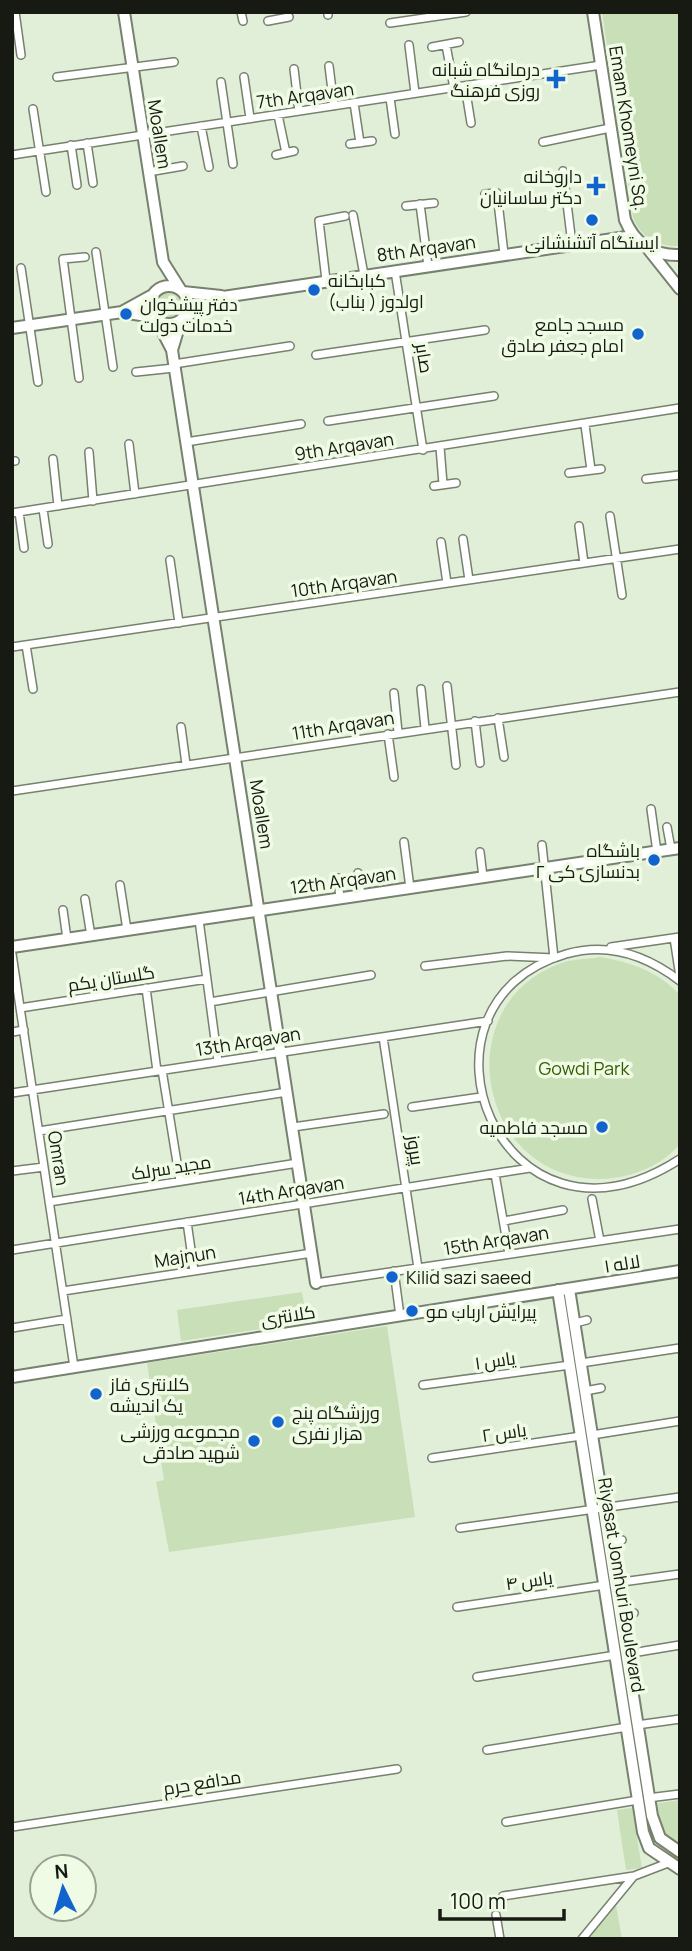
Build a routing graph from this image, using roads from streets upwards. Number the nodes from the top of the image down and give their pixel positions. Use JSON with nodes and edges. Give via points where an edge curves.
{"nodes":[{"id":1,"x":124,"y":12,"type":"edge"},
{"id":2,"x":467,"y":12,"type":"edge"},
{"id":3,"x":593,"y":12,"type":"edge"},
{"id":4,"x":15,"y":13,"type":"edge"},
{"id":5,"x":277,"y":16,"type":"edge"},
{"id":6,"x":289,"y":17,"type":"dead end"},
{"id":7,"x":268,"y":21,"type":"dead end"},
{"id":8,"x":390,"y":23,"type":"dead end"},
{"id":9,"x":458,"y":42,"type":"dead end"},
{"id":10,"x":409,"y":45,"type":"dead end"},
{"id":11,"x":446,"y":45,"type":"junction"},
{"id":12,"x":432,"y":47,"type":"dead end"},
{"id":13,"x":21,"y":55,"type":"dead end"},
{"id":14,"x":174,"y":62,"type":"dead end"},
{"id":15,"x":601,"y":65,"type":"junction"},
{"id":16,"x":329,"y":66,"type":"dead end"},
{"id":17,"x":132,"y":68,"type":"junction"},
{"id":18,"x":293,"y":69,"type":"dead end"},
{"id":19,"x":57,"y":78,"type":"dead end"},
{"id":20,"x":244,"y":78,"type":"dead end"},
{"id":21,"x":221,"y":82,"type":"dead end"},
{"id":22,"x":466,"y":86,"type":"junction"},
{"id":23,"x":454,"y":88,"type":"junction"},
{"id":24,"x":415,"y":93,"type":"junction"},
{"id":25,"x":390,"y":98,"type":"junction"},
{"id":26,"x":354,"y":103,"type":"junction"},
{"id":27,"x":334,"y":106,"type":"junction"},
{"id":28,"x":33,"y":110,"type":"dead end"},
{"id":29,"x":299,"y":111,"type":"junction"},
{"id":30,"x":278,"y":115,"type":"junction"},
{"id":31,"x":250,"y":118,"type":"junction"},
{"id":32,"x":226,"y":122,"type":"junction"},
{"id":33,"x":471,"y":123,"type":"dead end"},
{"id":34,"x":201,"y":126,"type":"junction"},
{"id":35,"x":610,"y":128,"type":"junction"},
{"id":36,"x":142,"y":134,"type":"junction"},
{"id":37,"x":395,"y":134,"type":"dead end"},
{"id":38,"x":372,"y":141,"type":"dead end"},
{"id":39,"x":543,"y":142,"type":"dead end"},
{"id":40,"x":87,"y":143,"type":"junction"},
{"id":41,"x":360,"y":143,"type":"junction"},
{"id":42,"x":350,"y":144,"type":"dead end"},
{"id":43,"x":71,"y":145,"type":"junction"},
{"id":44,"x":40,"y":150,"type":"junction"},
{"id":45,"x":12,"y":155,"type":"edge"},
{"id":46,"x":276,"y":155,"type":"dead end"},
{"id":47,"x":233,"y":164,"type":"dead end"},
{"id":48,"x":184,"y":166,"type":"dead end"},
{"id":49,"x":209,"y":167,"type":"dead end"},
{"id":50,"x":563,"y":171,"type":"dead end"},
{"id":51,"x":148,"y":172,"type":"junction"},
{"id":52,"x":93,"y":183,"type":"dead end"},
{"id":53,"x":77,"y":185,"type":"dead end"},
{"id":54,"x":46,"y":191,"type":"dead end"},
{"id":55,"x":485,"y":194,"type":"dead end"},
{"id":56,"x":434,"y":202,"type":"dead end"},
{"id":57,"x":420,"y":204,"type":"junction"},
{"id":58,"x":406,"y":206,"type":"dead end"},
{"id":59,"x":633,"y":236,"type":"junction"},
{"id":60,"x":572,"y":244,"type":"junction"},
{"id":61,"x":647,"y":248,"type":"junction"},
{"id":62,"x":96,"y":252,"type":"dead end"},
{"id":63,"x":504,"y":254,"type":"junction"},
{"id":64,"x":680,"y":255,"type":"edge"},
{"id":65,"x":85,"y":257,"type":"dead end"},
{"id":66,"x":163,"y":262,"type":"junction"},
{"id":67,"x":428,"y":266,"type":"junction"},
{"id":68,"x":21,"y":268,"type":"dead end"},
{"id":69,"x":680,"y":268,"type":"edge"},
{"id":70,"x":395,"y":271,"type":"junction"},
{"id":71,"x":364,"y":275,"type":"junction"},
{"id":72,"x":326,"y":280,"type":"junction"},
{"id":73,"x":680,"y":288,"type":"edge"},
{"id":74,"x":181,"y":290,"type":"junction"},
{"id":75,"x":153,"y":294,"type":"junction"},
{"id":76,"x":223,"y":297,"type":"junction"},
{"id":77,"x":122,"y":312,"type":"junction"},
{"id":78,"x":105,"y":315,"type":"junction"},
{"id":79,"x":155,"y":318,"type":"junction"},
{"id":80,"x":183,"y":318,"type":"junction"},
{"id":81,"x":71,"y":319,"type":"junction"},
{"id":82,"x":31,"y":325,"type":"junction"},
{"id":83,"x":12,"y":328,"type":"edge"},
{"id":84,"x":485,"y":330,"type":"dead end"},
{"id":85,"x":406,"y":342,"type":"junction"},
{"id":86,"x":290,"y":346,"type":"dead end"},
{"id":87,"x":172,"y":350,"type":"junction"},
{"id":88,"x":316,"y":355,"type":"dead end"},
{"id":89,"x":174,"y":366,"type":"junction"},
{"id":90,"x":113,"y":368,"type":"dead end"},
{"id":91,"x":136,"y":372,"type":"dead end"},
{"id":92,"x":79,"y":378,"type":"dead end"},
{"id":93,"x":38,"y":382,"type":"dead end"},
{"id":94,"x":494,"y":396,"type":"dead end"},
{"id":95,"x":416,"y":408,"type":"junction"},
{"id":96,"x":680,"y":408,"type":"edge"},
{"id":97,"x":328,"y":421,"type":"dead end"},
{"id":98,"x":302,"y":424,"type":"dead end"},
{"id":99,"x":585,"y":425,"type":"junction"},
{"id":100,"x":186,"y":442,"type":"junction"},
{"id":101,"x":129,"y":444,"type":"dead end"},
{"id":102,"x":440,"y":447,"type":"junction"},
{"id":103,"x":423,"y":450,"type":"junction"},
{"id":104,"x":89,"y":452,"type":"dead end"},
{"id":105,"x":53,"y":459,"type":"dead end"},
{"id":106,"x":601,"y":469,"type":"dead end"},
{"id":107,"x":590,"y":470,"type":"junction"},
{"id":108,"x":569,"y":472,"type":"dead end"},
{"id":109,"x":680,"y":475,"type":"edge"},
{"id":110,"x":646,"y":480,"type":"dead end"},
{"id":111,"x":456,"y":483,"type":"dead end"},
{"id":112,"x":443,"y":485,"type":"junction"},
{"id":113,"x":193,"y":486,"type":"junction"},
{"id":114,"x":434,"y":486,"type":"dead end"},
{"id":115,"x":135,"y":495,"type":"junction"},
{"id":116,"x":93,"y":501,"type":"junction"},
{"id":117,"x":58,"y":506,"type":"junction"},
{"id":118,"x":43,"y":509,"type":"junction"},
{"id":119,"x":15,"y":513,"type":"edge"},
{"id":120,"x":610,"y":516,"type":"dead end"},
{"id":121,"x":579,"y":526,"type":"dead end"},
{"id":122,"x":463,"y":539,"type":"dead end"},
{"id":123,"x":440,"y":542,"type":"dead end"},
{"id":124,"x":48,"y":544,"type":"dead end"},
{"id":125,"x":24,"y":548,"type":"dead end"},
{"id":126,"x":680,"y":549,"type":"edge"},
{"id":127,"x":616,"y":559,"type":"junction"},
{"id":128,"x":170,"y":560,"type":"dead end"},
{"id":129,"x":584,"y":563,"type":"junction"},
{"id":130,"x":469,"y":580,"type":"junction"},
{"id":131,"x":447,"y":583,"type":"junction"},
{"id":132,"x":622,"y":595,"type":"dead end"},
{"id":133,"x":213,"y":618,"type":"junction"},
{"id":134,"x":179,"y":623,"type":"junction"},
{"id":135,"x":26,"y":645,"type":"junction"},
{"id":136,"x":12,"y":647,"type":"edge"},
{"id":137,"x":447,"y":686,"type":"dead end"},
{"id":138,"x":33,"y":689,"type":"dead end"},
{"id":139,"x":421,"y":689,"type":"dead end"},
{"id":140,"x":680,"y":692,"type":"edge"},
{"id":141,"x":394,"y":693,"type":"dead end"},
{"id":142,"x":498,"y":718,"type":"junction"},
{"id":143,"x":475,"y":721,"type":"junction"},
{"id":144,"x":451,"y":724,"type":"junction"},
{"id":145,"x":181,"y":727,"type":"dead end"},
{"id":146,"x":425,"y":728,"type":"junction"},
{"id":147,"x":398,"y":732,"type":"junction"},
{"id":148,"x":388,"y":734,"type":"junction"},
{"id":149,"x":235,"y":757,"type":"junction"},
{"id":150,"x":504,"y":757,"type":"dead end"},
{"id":151,"x":481,"y":763,"type":"dead end"},
{"id":152,"x":186,"y":764,"type":"junction"},
{"id":153,"x":456,"y":765,"type":"dead end"},
{"id":154,"x":394,"y":777,"type":"dead end"},
{"id":155,"x":12,"y":791,"type":"edge"},
{"id":156,"x":651,"y":809,"type":"dead end"},
{"id":157,"x":667,"y":827,"type":"dead end"},
{"id":158,"x":404,"y":842,"type":"dead end"},
{"id":159,"x":542,"y":845,"type":"dead end"},
{"id":160,"x":675,"y":849,"type":"edge"},
{"id":161,"x":480,"y":852,"type":"dead end"},
{"id":162,"x":657,"y":852,"type":"junction"},
{"id":163,"x":544,"y":868,"type":"junction"},
{"id":164,"x":358,"y":873,"type":"dead end"},
{"id":165,"x":483,"y":877,"type":"junction"},
{"id":166,"x":338,"y":878,"type":"dead end"},
{"id":167,"x":120,"y":885,"type":"dead end"},
{"id":168,"x":410,"y":888,"type":"junction"},
{"id":169,"x":361,"y":896,"type":"junction"},
{"id":170,"x":340,"y":899,"type":"junction"},
{"id":171,"x":85,"y":900,"type":"dead end"},
{"id":172,"x":63,"y":910,"type":"dead end"},
{"id":173,"x":259,"y":911,"type":"junction"},
{"id":174,"x":199,"y":920,"type":"junction"},
{"id":175,"x":127,"y":930,"type":"junction"},
{"id":176,"x":91,"y":936,"type":"junction"},
{"id":177,"x":677,"y":937,"type":"edge"},
{"id":178,"x":67,"y":939,"type":"junction"},
{"id":179,"x":12,"y":947,"type":"edge"},
{"id":180,"x":599,"y":949,"type":"junction"},
{"id":181,"x":12,"y":954,"type":"edge"},
{"id":182,"x":554,"y":958,"type":"junction"},
{"id":183,"x":425,"y":966,"type":"dead end"},
{"id":184,"x":371,"y":975,"type":"dead end"},
{"id":185,"x":207,"y":979,"type":"junction"},
{"id":186,"x":680,"y":979,"type":"edge"},
{"id":187,"x":146,"y":988,"type":"junction"},
{"id":188,"x":271,"y":991,"type":"junction"},
{"id":189,"x":210,"y":1002,"type":"junction"},
{"id":190,"x":20,"y":1008,"type":"junction"},
{"id":191,"x":488,"y":1021,"type":"junction"},
{"id":192,"x":24,"y":1030,"type":"junction"},
{"id":193,"x":12,"y":1032,"type":"edge"},
{"id":194,"x":383,"y":1037,"type":"junction"},
{"id":195,"x":281,"y":1052,"type":"junction"},
{"id":196,"x":218,"y":1062,"type":"junction"},
{"id":197,"x":160,"y":1071,"type":"junction"},
{"id":198,"x":33,"y":1090,"type":"junction"},
{"id":199,"x":287,"y":1092,"type":"junction"},
{"id":200,"x":12,"y":1093,"type":"edge"},
{"id":201,"x":481,"y":1097,"type":"junction"},
{"id":202,"x":412,"y":1107,"type":"dead end"},
{"id":203,"x":168,"y":1111,"type":"junction"},
{"id":204,"x":384,"y":1114,"type":"dead end"},
{"id":205,"x":293,"y":1127,"type":"junction"},
{"id":206,"x":39,"y":1131,"type":"junction"},
{"id":207,"x":680,"y":1160,"type":"edge"},
{"id":208,"x":298,"y":1163,"type":"junction"},
{"id":209,"x":44,"y":1167,"type":"junction"},
{"id":210,"x":530,"y":1168,"type":"junction"},
{"id":211,"x":12,"y":1171,"type":"edge"},
{"id":212,"x":495,"y":1174,"type":"junction"},
{"id":213,"x":180,"y":1181,"type":"junction"},
{"id":214,"x":406,"y":1188,"type":"junction"},
{"id":215,"x":592,"y":1199,"type":"dead end"},
{"id":216,"x":50,"y":1202,"type":"junction"},
{"id":217,"x":304,"y":1204,"type":"junction"},
{"id":218,"x":563,"y":1210,"type":"dead end"},
{"id":219,"x":504,"y":1221,"type":"junction"},
{"id":220,"x":187,"y":1222,"type":"junction"},
{"id":221,"x":680,"y":1229,"type":"edge"},
{"id":222,"x":600,"y":1241,"type":"junction"},
{"id":223,"x":56,"y":1243,"type":"junction"},
{"id":224,"x":12,"y":1250,"type":"edge"},
{"id":225,"x":312,"y":1253,"type":"junction"},
{"id":226,"x":509,"y":1254,"type":"junction"},
{"id":227,"x":418,"y":1268,"type":"junction"},
{"id":228,"x":194,"y":1271,"type":"junction"},
{"id":229,"x":394,"y":1271,"type":"junction"},
{"id":230,"x":680,"y":1271,"type":"edge"},
{"id":231,"x":316,"y":1283,"type":"joint"},
{"id":232,"x":564,"y":1289,"type":"junction"},
{"id":233,"x":63,"y":1291,"type":"junction"},
{"id":234,"x":400,"y":1315,"type":"junction"},
{"id":235,"x":67,"y":1319,"type":"junction"},
{"id":236,"x":587,"y":1320,"type":"dead end"},
{"id":237,"x":567,"y":1324,"type":"junction"},
{"id":238,"x":12,"y":1328,"type":"edge"},
{"id":239,"x":680,"y":1348,"type":"edge"},
{"id":240,"x":576,"y":1364,"type":"junction"},
{"id":241,"x":74,"y":1367,"type":"junction"},
{"id":242,"x":12,"y":1377,"type":"edge"},
{"id":243,"x":423,"y":1385,"type":"dead end"},
{"id":244,"x":601,"y":1388,"type":"dead end"},
{"id":245,"x":585,"y":1391,"type":"junction"},
{"id":246,"x":680,"y":1422,"type":"edge"},
{"id":247,"x":587,"y":1435,"type":"junction"},
{"id":248,"x":432,"y":1458,"type":"dead end"},
{"id":249,"x":680,"y":1497,"type":"edge"},
{"id":250,"x":598,"y":1505,"type":"junction"},
{"id":251,"x":601,"y":1527,"type":"junction"},
{"id":252,"x":460,"y":1528,"type":"dead end"},
{"id":253,"x":622,"y":1541,"type":"dead end"},
{"id":254,"x":609,"y":1542,"type":"junction"},
{"id":255,"x":680,"y":1574,"type":"edge"},
{"id":256,"x":610,"y":1584,"type":"junction"},
{"id":257,"x":457,"y":1606,"type":"dead end"},
{"id":258,"x":634,"y":1613,"type":"dead end"},
{"id":259,"x":620,"y":1616,"type":"junction"},
{"id":260,"x":680,"y":1645,"type":"edge"},
{"id":261,"x":621,"y":1655,"type":"junction"},
{"id":262,"x":477,"y":1677,"type":"dead end"},
{"id":263,"x":680,"y":1719,"type":"edge"},
{"id":264,"x":632,"y":1726,"type":"junction"},
{"id":265,"x":486,"y":1750,"type":"dead end"},
{"id":266,"x":397,"y":1769,"type":"dead end"},
{"id":267,"x":680,"y":1794,"type":"edge"},
{"id":268,"x":643,"y":1799,"type":"junction"},
{"id":269,"x":506,"y":1822,"type":"dead end"},
{"id":270,"x":12,"y":1827,"type":"edge"},
{"id":271,"x":677,"y":1851,"type":"edge"},
{"id":272,"x":668,"y":1863,"type":"junction"},
{"id":273,"x":680,"y":1869,"type":"edge"},
{"id":274,"x":634,"y":1876,"type":"junction"},
{"id":275,"x":503,"y":1896,"type":"dead end"},
{"id":276,"x":496,"y":1914,"type":"dead end"},
{"id":277,"x":500,"y":1939,"type":"edge"},
{"id":278,"x":582,"y":1939,"type":"edge"}],
"edges":[{"from":1,"to":17,"type":"street","name":"Moallem"},
{"from":2,"to":8,"type":"street"},
{"from":3,"to":15,"type":"street","name":"Emam Khomeyni Sq."},
{"from":4,"to":13,"type":"street"},
{"from":5,"to":6,"type":"street"},
{"from":5,"to":7,"type":"street"},
{"from":9,"to":11,"type":"street"},
{"from":10,"to":24,"type":"street"},
{"from":11,"to":12,"type":"street"},
{"from":11,"to":23,"type":"street"},
{"from":14,"to":17,"type":"street"},
{"from":15,"to":22,"type":"street","name":"7th Arqavan"},
{"from":15,"to":35,"type":"street","name":"Emam Khomeyni Sq."},
{"from":16,"to":27,"type":"street"},
{"from":17,"to":19,"type":"street"},
{"from":17,"to":36,"type":"street","name":"Moallem"},
{"from":18,"to":29,"type":"street"},
{"from":20,"to":31,"type":"street"},
{"from":21,"to":32,"type":"street"},
{"from":22,"to":23,"type":"street","name":"7th Arqavan"},
{"from":22,"to":33,"type":"street"},
{"from":23,"to":24,"type":"street","name":"7th Arqavan"},
{"from":24,"to":25,"type":"street","name":"7th Arqavan"},
{"from":25,"to":26,"type":"street","name":"7th Arqavan"},
{"from":25,"to":37,"type":"street"},
{"from":26,"to":27,"type":"street","name":"7th Arqavan"},
{"from":26,"to":41,"type":"street"},
{"from":27,"to":29,"type":"street","name":"7th Arqavan"},
{"from":28,"to":44,"type":"street"},
{"from":29,"to":30,"type":"street","name":"7th Arqavan"},
{"from":30,"to":31,"type":"street","name":"7th Arqavan"},
{"from":30,"to":46,"type":"street","via":[[290,152]]},
{"from":31,"to":32,"type":"street","name":"7th Arqavan"},
{"from":32,"to":34,"type":"street","name":"7th Arqavan"},
{"from":32,"to":47,"type":"street"},
{"from":34,"to":36,"type":"street","name":"7th Arqavan"},
{"from":34,"to":49,"type":"street"},
{"from":35,"to":39,"type":"street"},
{"from":35,"to":59,"type":"street","name":"Emam Khomeyni Sq.","via":[[623,212]]},
{"from":36,"to":40,"type":"street","name":"7th Arqavan"},
{"from":36,"to":51,"type":"street","name":"Moallem"},
{"from":38,"to":41,"type":"street"},
{"from":40,"to":43,"type":"street","name":"7th Arqavan"},
{"from":40,"to":52,"type":"street"},
{"from":41,"to":42,"type":"street"},
{"from":43,"to":44,"type":"street","name":"7th Arqavan"},
{"from":43,"to":53,"type":"street"},
{"from":44,"to":45,"type":"street","name":"7th Arqavan"},
{"from":44,"to":54,"type":"street"},
{"from":48,"to":51,"type":"street"},
{"from":50,"to":60,"type":"street"},
{"from":51,"to":66,"type":"street","name":"Moallem"},
{"from":55,"to":63,"type":"street","via":[[497,192]]},
{"from":56,"to":57,"type":"street"},
{"from":57,"to":58,"type":"street"},
{"from":57,"to":67,"type":"street"},
{"from":59,"to":60,"type":"street","name":"8th Arqavan"},
{"from":59,"to":61,"type":"street","name":"Emam Khomeyni Sq."},
{"from":60,"to":63,"type":"street","name":"8th Arqavan"},
{"from":61,"to":64,"type":"street","name":"Emam Khomeyni Sq."},
{"from":61,"to":73,"type":"street"},
{"from":62,"to":78,"type":"street"},
{"from":63,"to":67,"type":"street","name":"8th Arqavan"},
{"from":65,"to":81,"type":"street","via":[[64,259]]},
{"from":66,"to":74,"type":"street"},
{"from":66,"to":75,"type":"street"},
{"from":67,"to":70,"type":"street","name":"8th Arqavan"},
{"from":68,"to":82,"type":"street"},
{"from":69,"to":73,"type":"street"},
{"from":70,"to":71,"type":"street","name":"8th Arqavan"},
{"from":70,"to":85,"type":"street","name":"صابر"},
{"from":71,"to":72,"type":"street","name":"8th Arqavan"},
{"from":71,"to":72,"type":"street","via":[[349,216],[319,221]]},
{"from":72,"to":76,"type":"street","name":"8th Arqavan"},
{"from":74,"to":75,"type":"street","via":[[167,286]]},
{"from":74,"to":76,"type":"street"},
{"from":74,"to":80,"type":"street","via":[[188,307]]},
{"from":75,"to":77,"type":"street"},
{"from":75,"to":79,"type":"street","via":[[149,307]]},
{"from":76,"to":80,"type":"street"},
{"from":77,"to":78,"type":"street"},
{"from":77,"to":79,"type":"street"},
{"from":78,"to":81,"type":"street"},
{"from":78,"to":90,"type":"street"},
{"from":79,"to":80,"type":"street","via":[[166,324]]},
{"from":79,"to":87,"type":"street"},
{"from":80,"to":87,"type":"street"},
{"from":81,"to":82,"type":"street"},
{"from":81,"to":92,"type":"street"},
{"from":82,"to":83,"type":"street"},
{"from":82,"to":93,"type":"street"},
{"from":84,"to":85,"type":"street"},
{"from":85,"to":88,"type":"street"},
{"from":85,"to":95,"type":"street","name":"صابر"},
{"from":86,"to":89,"type":"street"},
{"from":87,"to":89,"type":"street","name":"Moallem"},
{"from":89,"to":91,"type":"street"},
{"from":89,"to":100,"type":"street","name":"Moallem"},
{"from":94,"to":95,"type":"street"},
{"from":95,"to":97,"type":"street"},
{"from":95,"to":103,"type":"street","name":"صابر"},
{"from":96,"to":99,"type":"street","name":"9th Arqavan"},
{"from":98,"to":100,"type":"street"},
{"from":99,"to":102,"type":"street","name":"9th Arqavan"},
{"from":99,"to":107,"type":"street"},
{"from":100,"to":113,"type":"street","name":"Moallem"},
{"from":101,"to":115,"type":"street"},
{"from":102,"to":103,"type":"street","name":"9th Arqavan"},
{"from":102,"to":112,"type":"street"},
{"from":103,"to":113,"type":"street","name":"9th Arqavan"},
{"from":104,"to":116,"type":"street"},
{"from":105,"to":117,"type":"street"},
{"from":106,"to":107,"type":"street"},
{"from":107,"to":108,"type":"street"},
{"from":109,"to":110,"type":"street"},
{"from":111,"to":112,"type":"street"},
{"from":112,"to":114,"type":"street"},
{"from":113,"to":115,"type":"street","name":"9th Arqavan"},
{"from":113,"to":133,"type":"street","name":"Moallem"},
{"from":115,"to":116,"type":"street","name":"9th Arqavan"},
{"from":116,"to":117,"type":"street","name":"9th Arqavan"},
{"from":117,"to":118,"type":"street","name":"9th Arqavan"},
{"from":118,"to":119,"type":"street","name":"9th Arqavan"},
{"from":118,"to":124,"type":"street"},
{"from":119,"to":125,"type":"street"},
{"from":120,"to":127,"type":"street"},
{"from":121,"to":129,"type":"street"},
{"from":122,"to":130,"type":"street"},
{"from":123,"to":131,"type":"street"},
{"from":126,"to":127,"type":"street","name":"10th Arqavan"},
{"from":127,"to":129,"type":"street","name":"10th Arqavan"},
{"from":127,"to":132,"type":"street"},
{"from":128,"to":134,"type":"street"},
{"from":129,"to":130,"type":"street","name":"10th Arqavan"},
{"from":130,"to":131,"type":"street","name":"10th Arqavan"},
{"from":131,"to":133,"type":"street","name":"10th Arqavan"},
{"from":133,"to":134,"type":"street","name":"10th Arqavan"},
{"from":133,"to":149,"type":"street","name":"Moallem"},
{"from":134,"to":135,"type":"street","name":"10th Arqavan"},
{"from":135,"to":136,"type":"street","name":"10th Arqavan"},
{"from":135,"to":138,"type":"street"},
{"from":137,"to":144,"type":"street"},
{"from":139,"to":146,"type":"street"},
{"from":140,"to":142,"type":"street","name":"11th Arqavan"},
{"from":141,"to":147,"type":"street"},
{"from":142,"to":143,"type":"street","name":"11th Arqavan"},
{"from":142,"to":150,"type":"street"},
{"from":143,"to":144,"type":"street","name":"11th Arqavan"},
{"from":143,"to":151,"type":"street"},
{"from":144,"to":146,"type":"street","name":"11th Arqavan"},
{"from":144,"to":153,"type":"street"},
{"from":145,"to":152,"type":"street"},
{"from":146,"to":147,"type":"street","name":"11th Arqavan"},
{"from":147,"to":148,"type":"street","name":"11th Arqavan"},
{"from":148,"to":149,"type":"street","name":"11th Arqavan"},
{"from":148,"to":154,"type":"street"},
{"from":149,"to":152,"type":"street","name":"11th Arqavan"},
{"from":149,"to":173,"type":"street","name":"Moallem"},
{"from":152,"to":155,"type":"street","name":"11th Arqavan"},
{"from":156,"to":162,"type":"street"},
{"from":157,"to":160,"type":"street"},
{"from":158,"to":168,"type":"street"},
{"from":159,"to":163,"type":"street"},
{"from":160,"to":162,"type":"street","name":"12th Arqavan"},
{"from":161,"to":165,"type":"street"},
{"from":162,"to":163,"type":"street","name":"12th Arqavan"},
{"from":163,"to":165,"type":"street","name":"12th Arqavan"},
{"from":163,"to":182,"type":"street"},
{"from":164,"to":169,"type":"street"},
{"from":165,"to":168,"type":"street","name":"12th Arqavan"},
{"from":166,"to":170,"type":"street"},
{"from":167,"to":175,"type":"street"},
{"from":168,"to":169,"type":"street","name":"12th Arqavan"},
{"from":169,"to":170,"type":"street","name":"12th Arqavan"},
{"from":170,"to":173,"type":"street","name":"12th Arqavan"},
{"from":171,"to":176,"type":"street"},
{"from":172,"to":178,"type":"street"},
{"from":173,"to":174,"type":"street","name":"12th Arqavan"},
{"from":173,"to":188,"type":"street","name":"Moallem"},
{"from":174,"to":175,"type":"street","name":"12th Arqavan"},
{"from":174,"to":185,"type":"street"},
{"from":175,"to":176,"type":"street","name":"12th Arqavan"},
{"from":176,"to":178,"type":"street","name":"12th Arqavan"},
{"from":177,"to":180,"type":"street"},
{"from":177,"to":186,"type":"street"},
{"from":178,"to":179,"type":"street","name":"12th Arqavan"},
{"from":180,"to":182,"type":"street"},
{"from":180,"to":186,"type":"street","via":[[643,958]]},
{"from":181,"to":190,"type":"street","name":"Omran"},
{"from":182,"to":183,"type":"street","via":[[507,956]]},
{"from":182,"to":191,"type":"street","via":[[515,983]]},
{"from":184,"to":188,"type":"street"},
{"from":185,"to":187,"type":"street","name":"گلستان یکم"},
{"from":185,"to":189,"type":"street"},
{"from":187,"to":190,"type":"street","name":"گلستان یکم"},
{"from":187,"to":197,"type":"street"},
{"from":188,"to":189,"type":"street"},
{"from":188,"to":195,"type":"street","name":"Moallem"},
{"from":189,"to":196,"type":"street"},
{"from":190,"to":192,"type":"street","name":"Omran"},
{"from":191,"to":194,"type":"street","name":"13th Arqavan"},
{"from":191,"to":201,"type":"street","via":[[479,1058]]},
{"from":192,"to":193,"type":"street"},
{"from":192,"to":198,"type":"street","name":"Omran"},
{"from":194,"to":195,"type":"street","name":"13th Arqavan"},
{"from":194,"to":214,"type":"street","name":"پیروز"},
{"from":195,"to":196,"type":"street","name":"13th Arqavan"},
{"from":195,"to":199,"type":"street","name":"Moallem"},
{"from":196,"to":197,"type":"street","name":"13th Arqavan"},
{"from":197,"to":198,"type":"street","name":"13th Arqavan"},
{"from":197,"to":203,"type":"street"},
{"from":198,"to":200,"type":"street","name":"13th Arqavan"},
{"from":198,"to":206,"type":"street","name":"Omran"},
{"from":199,"to":203,"type":"street"},
{"from":199,"to":205,"type":"street","name":"Moallem"},
{"from":201,"to":202,"type":"street"},
{"from":201,"to":210,"type":"street","via":[[499,1137]]},
{"from":203,"to":206,"type":"street"},
{"from":203,"to":213,"type":"street"},
{"from":204,"to":205,"type":"street"},
{"from":205,"to":208,"type":"street","name":"Moallem"},
{"from":206,"to":209,"type":"street","name":"Omran"},
{"from":207,"to":210,"type":"street","via":[[646,1179],[608,1189],[570,1186]]},
{"from":208,"to":213,"type":"street","name":"مجید سرلک"},
{"from":208,"to":217,"type":"street","name":"Moallem"},
{"from":209,"to":211,"type":"street"},
{"from":209,"to":216,"type":"street","name":"Omran"},
{"from":210,"to":212,"type":"street","name":"14th Arqavan"},
{"from":212,"to":214,"type":"street","name":"14th Arqavan"},
{"from":212,"to":219,"type":"street"},
{"from":213,"to":216,"type":"street","name":"مجید سرلک"},
{"from":214,"to":217,"type":"street","name":"14th Arqavan"},
{"from":214,"to":227,"type":"street","name":"پیروز"},
{"from":215,"to":222,"type":"street"},
{"from":216,"to":223,"type":"street","name":"Omran"},
{"from":217,"to":220,"type":"street","name":"14th Arqavan"},
{"from":217,"to":225,"type":"street","name":"Moallem"},
{"from":218,"to":219,"type":"street"},
{"from":219,"to":226,"type":"street"},
{"from":220,"to":223,"type":"street","name":"14th Arqavan"},
{"from":220,"to":228,"type":"street"},
{"from":221,"to":222,"type":"street","name":"15th Arqavan"},
{"from":222,"to":226,"type":"street","name":"15th Arqavan"},
{"from":223,"to":224,"type":"street","name":"14th Arqavan"},
{"from":223,"to":233,"type":"street","name":"Omran"},
{"from":225,"to":228,"type":"street","name":"Majnun"},
{"from":225,"to":231,"type":"street","name":"Moallem"},
{"from":226,"to":227,"type":"street","name":"15th Arqavan"},
{"from":227,"to":229,"type":"street","name":"15th Arqavan"},
{"from":228,"to":233,"type":"street","name":"Majnun"},
{"from":229,"to":231,"type":"street","name":"15th Arqavan"},
{"from":229,"to":234,"type":"street"},
{"from":230,"to":232,"type":"street","name":"لاله ۱"},
{"from":232,"to":234,"type":"street","name":"کلانتری"},
{"from":232,"to":237,"type":"street","name":"Riyasat Jomhuri Boulevard"},
{"from":233,"to":235,"type":"street","name":"Omran"},
{"from":234,"to":241,"type":"street","name":"کلانتری"},
{"from":235,"to":238,"type":"street"},
{"from":235,"to":241,"type":"street","name":"Omran"},
{"from":236,"to":237,"type":"street"},
{"from":237,"to":240,"type":"street","name":"Riyasat Jomhuri Boulevard"},
{"from":239,"to":240,"type":"street","name":"یاس ۱"},
{"from":240,"to":243,"type":"street","name":"یاس ۱"},
{"from":240,"to":245,"type":"street","name":"Riyasat Jomhuri Boulevard"},
{"from":240,"to":247,"type":"street","name":"Riyasat Jomhuri Boulevard"},
{"from":241,"to":242,"type":"street","name":"کلانتری"},
{"from":244,"to":245,"type":"street"},
{"from":245,"to":247,"type":"street","name":"Riyasat Jomhuri Boulevard"},
{"from":246,"to":247,"type":"street","name":"یاس ۲"},
{"from":247,"to":248,"type":"street","name":"یاس ۲"},
{"from":247,"to":250,"type":"street","name":"Riyasat Jomhuri Boulevard"},
{"from":249,"to":250,"type":"street"},
{"from":250,"to":251,"type":"street","name":"Riyasat Jomhuri Boulevard"},
{"from":250,"to":252,"type":"street"},
{"from":251,"to":254,"type":"street","name":"Riyasat Jomhuri Boulevard"},
{"from":251,"to":256,"type":"street","name":"Riyasat Jomhuri Boulevard"},
{"from":253,"to":254,"type":"street"},
{"from":254,"to":256,"type":"street","name":"Riyasat Jomhuri Boulevard"},
{"from":255,"to":256,"type":"street","name":"یاس ۴"},
{"from":256,"to":257,"type":"street","name":"یاس ۴"},
{"from":256,"to":259,"type":"street","name":"Riyasat Jomhuri Boulevard"},
{"from":256,"to":261,"type":"street","name":"Riyasat Jomhuri Boulevard"},
{"from":258,"to":259,"type":"street"},
{"from":259,"to":261,"type":"street","name":"Riyasat Jomhuri Boulevard"},
{"from":260,"to":261,"type":"street"},
{"from":261,"to":262,"type":"street"},
{"from":261,"to":264,"type":"street","name":"Riyasat Jomhuri Boulevard"},
{"from":263,"to":264,"type":"street"},
{"from":264,"to":265,"type":"street"},
{"from":264,"to":268,"type":"street","name":"Riyasat Jomhuri Boulevard"},
{"from":266,"to":270,"type":"street","name":"مدافع حرم"},
{"from":267,"to":268,"type":"street"},
{"from":268,"to":269,"type":"street"},
{"from":268,"to":271,"type":"street","name":"Riyasat Jomhuri Boulevard","via":[[657,1832]]},
{"from":268,"to":272,"type":"street","name":"Riyasat Jomhuri Boulevard","via":[[649,1848]]},
{"from":271,"to":272,"type":"street"},
{"from":272,"to":273,"type":"street","name":"Riyasat Jomhuri Boulevard"},
{"from":272,"to":274,"type":"street"},
{"from":274,"to":275,"type":"street"},
{"from":274,"to":278,"type":"street"},
{"from":276,"to":277,"type":"street"}]}
